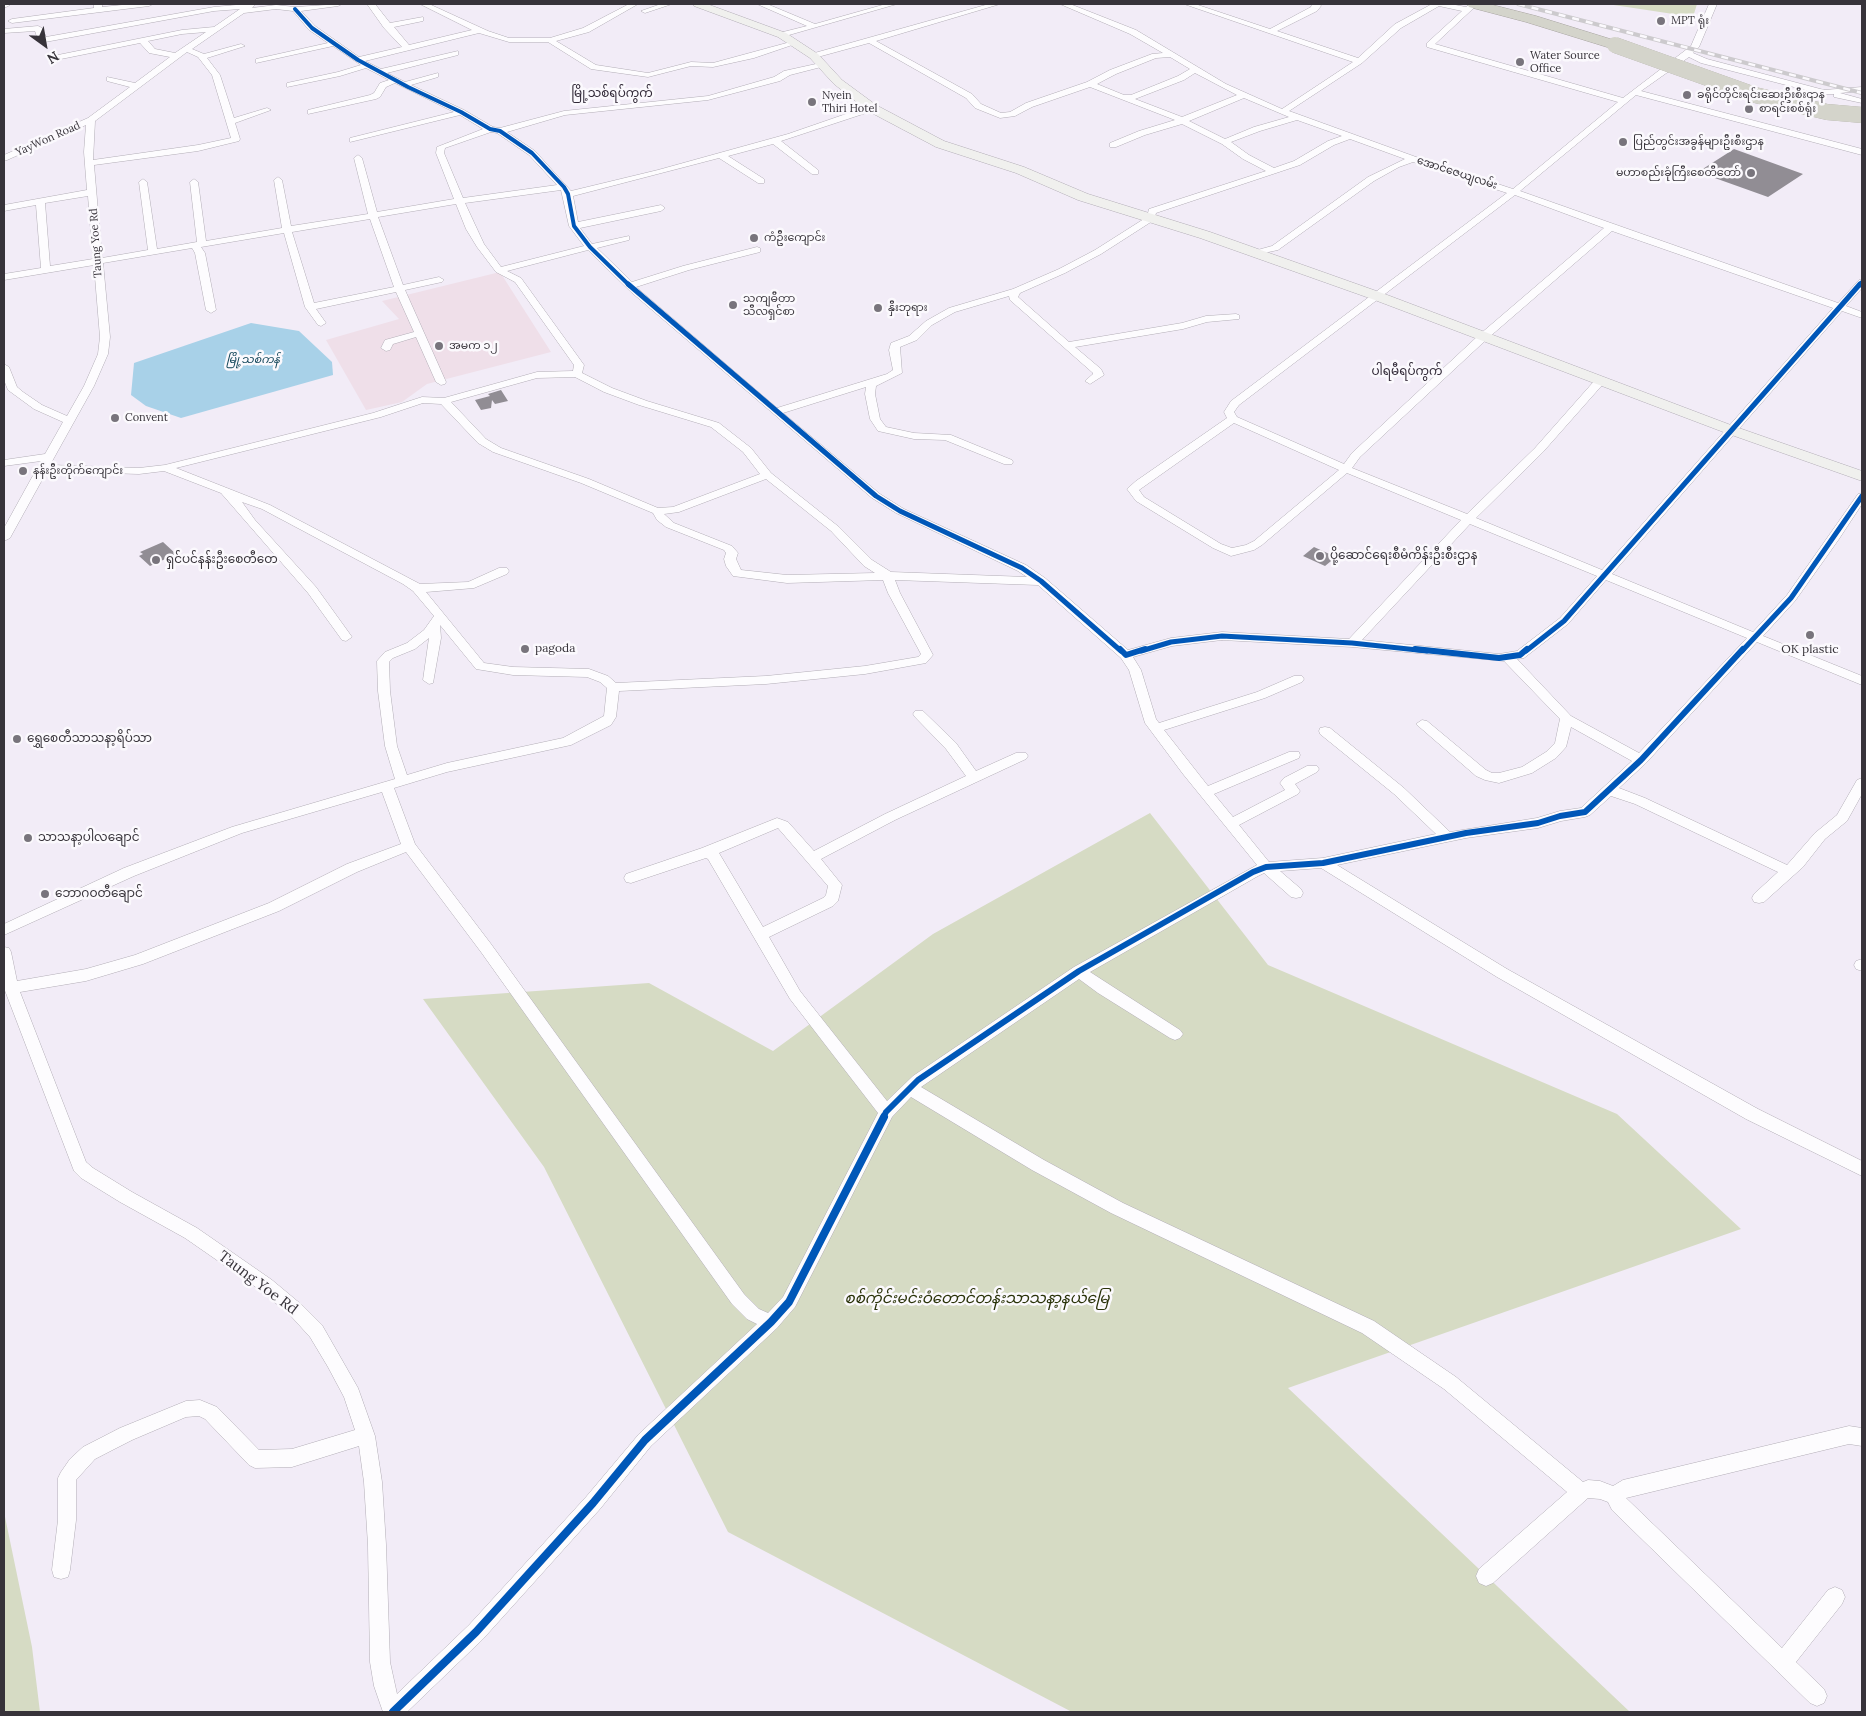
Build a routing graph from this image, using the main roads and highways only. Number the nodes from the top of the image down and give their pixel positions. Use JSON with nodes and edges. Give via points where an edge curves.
{"nodes":[{"id":1,"x":1472,"y":6,"type":"edge"},
{"id":2,"x":1862,"y":115,"type":"edge"}],
"edges":[{"from":1,"to":2,"type":"highway","bridge":true,"via":[[1530,19],[1615,45],[1755,95],[1827,112]]}]}
